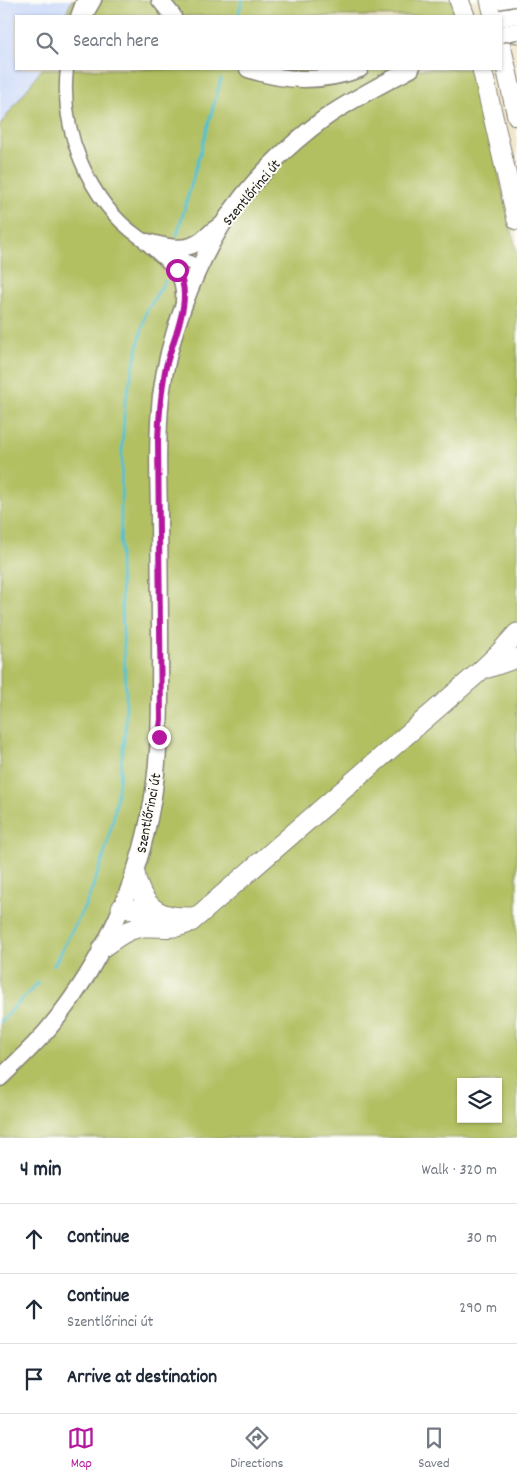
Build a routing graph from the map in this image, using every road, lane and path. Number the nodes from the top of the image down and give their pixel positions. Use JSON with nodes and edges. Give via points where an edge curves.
{"nodes":[{"id":1,"x":83,"y":0,"type":"edge"},
{"id":2,"x":95,"y":0,"type":"edge"},
{"id":3,"x":160,"y":0,"type":"edge"},
{"id":4,"x":172,"y":0,"type":"edge"},
{"id":5,"x":459,"y":0,"type":"edge"},
{"id":6,"x":467,"y":0,"type":"edge"},
{"id":7,"x":490,"y":0,"type":"edge"},
{"id":8,"x":509,"y":0,"type":"edge"},
{"id":9,"x":77,"y":15,"type":"edge"},
{"id":10,"x":87,"y":15,"type":"edge"},
{"id":11,"x":172,"y":15,"type":"edge"},
{"id":12,"x":181,"y":15,"type":"edge"},
{"id":13,"x":465,"y":15,"type":"edge"},
{"id":14,"x":470,"y":15,"type":"edge"},
{"id":15,"x":494,"y":15,"type":"edge"},
{"id":16,"x":517,"y":15,"type":"edge"},
{"id":17,"x":502,"y":18,"type":"edge"},
{"id":18,"x":517,"y":32,"type":"edge"},
{"id":19,"x":502,"y":34,"type":"edge"},
{"id":20,"x":502,"y":49,"type":"edge"},
{"id":21,"x":67,"y":70,"type":"edge"},
{"id":22,"x":252,"y":70,"type":"edge"},
{"id":23,"x":357,"y":70,"type":"edge"},
{"id":24,"x":409,"y":70,"type":"edge"},
{"id":25,"x":482,"y":70,"type":"edge"},
{"id":26,"x":517,"y":116,"type":"edge"},
{"id":27,"x":517,"y":220,"type":"edge"},
{"id":28,"x":224,"y":223,"type":"junction"},
{"id":29,"x":147,"y":242,"type":"junction"},
{"id":30,"x":200,"y":267,"type":"junction"},
{"id":31,"x":184,"y":306,"type":"junction"},
{"id":32,"x":517,"y":633,"type":"edge"},
{"id":33,"x":517,"y":658,"type":"edge"},
{"id":34,"x":478,"y":673,"type":"junction"},
{"id":35,"x":135,"y":873,"type":"junction"},
{"id":36,"x":121,"y":908,"type":"junction"},
{"id":37,"x":196,"y":917,"type":"junction"},
{"id":38,"x":145,"y":927,"type":"junction"},
{"id":39,"x":102,"y":948,"type":"junction"},
{"id":40,"x":0,"y":1078,"type":"edge"}],
"edges":[{"from":1,"to":9,"type":"street"},
{"from":2,"to":10,"type":"street"},
{"from":3,"to":11,"type":"main road"},
{"from":4,"to":12,"type":"main road"},
{"from":5,"to":13,"type":"highway"},
{"from":6,"to":14,"type":"main road"},
{"from":7,"to":15,"type":"highway"},
{"from":8,"to":18,"type":"highway"},
{"from":16,"to":17,"type":"main road","bridge":true},
{"from":18,"to":19,"type":"main road","bridge":true},
{"from":20,"to":26,"type":"highway"},
{"from":21,"to":29,"type":"street","via":[[68,116],[81,161],[96,191],[112,211],[129,230]]},
{"from":22,"to":23,"type":"main road","via":[[277,77],[303,79],[337,76]]},
{"from":24,"to":28,"type":"main road","name":"Szentlőrinci út","via":[[347,103],[305,133],[264,173]]},
{"from":25,"to":27,"type":"highway"},
{"from":28,"to":29,"type":"main road","via":[[201,241],[187,247],[172,248]]},
{"from":28,"to":30,"type":"main road","name":"Szentlőrinci út"},
{"from":29,"to":30,"type":"street"},
{"from":29,"to":31,"type":"main road","via":[[181,275]]},
{"from":30,"to":31,"type":"main road","name":"Szentlőrinci út"},
{"from":31,"to":35,"type":"main road","name":"Szentlőrinci út","via":[[166,370],[160,415],[161,719],[153,797]]},
{"from":32,"to":34,"type":"highway"},
{"from":33,"to":34,"type":"highway"},
{"from":34,"to":37,"type":"highway"},
{"from":35,"to":36,"type":"main road","name":"Szentlőrinci út"},
{"from":35,"to":37,"type":"highway","via":[[140,891],[152,907],[169,915]]},
{"from":36,"to":37,"type":"highway","via":[[162,920]]},
{"from":36,"to":38,"type":"highway"},
{"from":36,"to":39,"type":"main road","name":"Szentlőrinci út"},
{"from":37,"to":38,"type":"highway","via":[[178,927]]},
{"from":38,"to":39,"type":"highway","via":[[130,930]]},
{"from":39,"to":40,"type":"main road","name":"Szentlőrinci út","via":[[49,1027]]}]}
